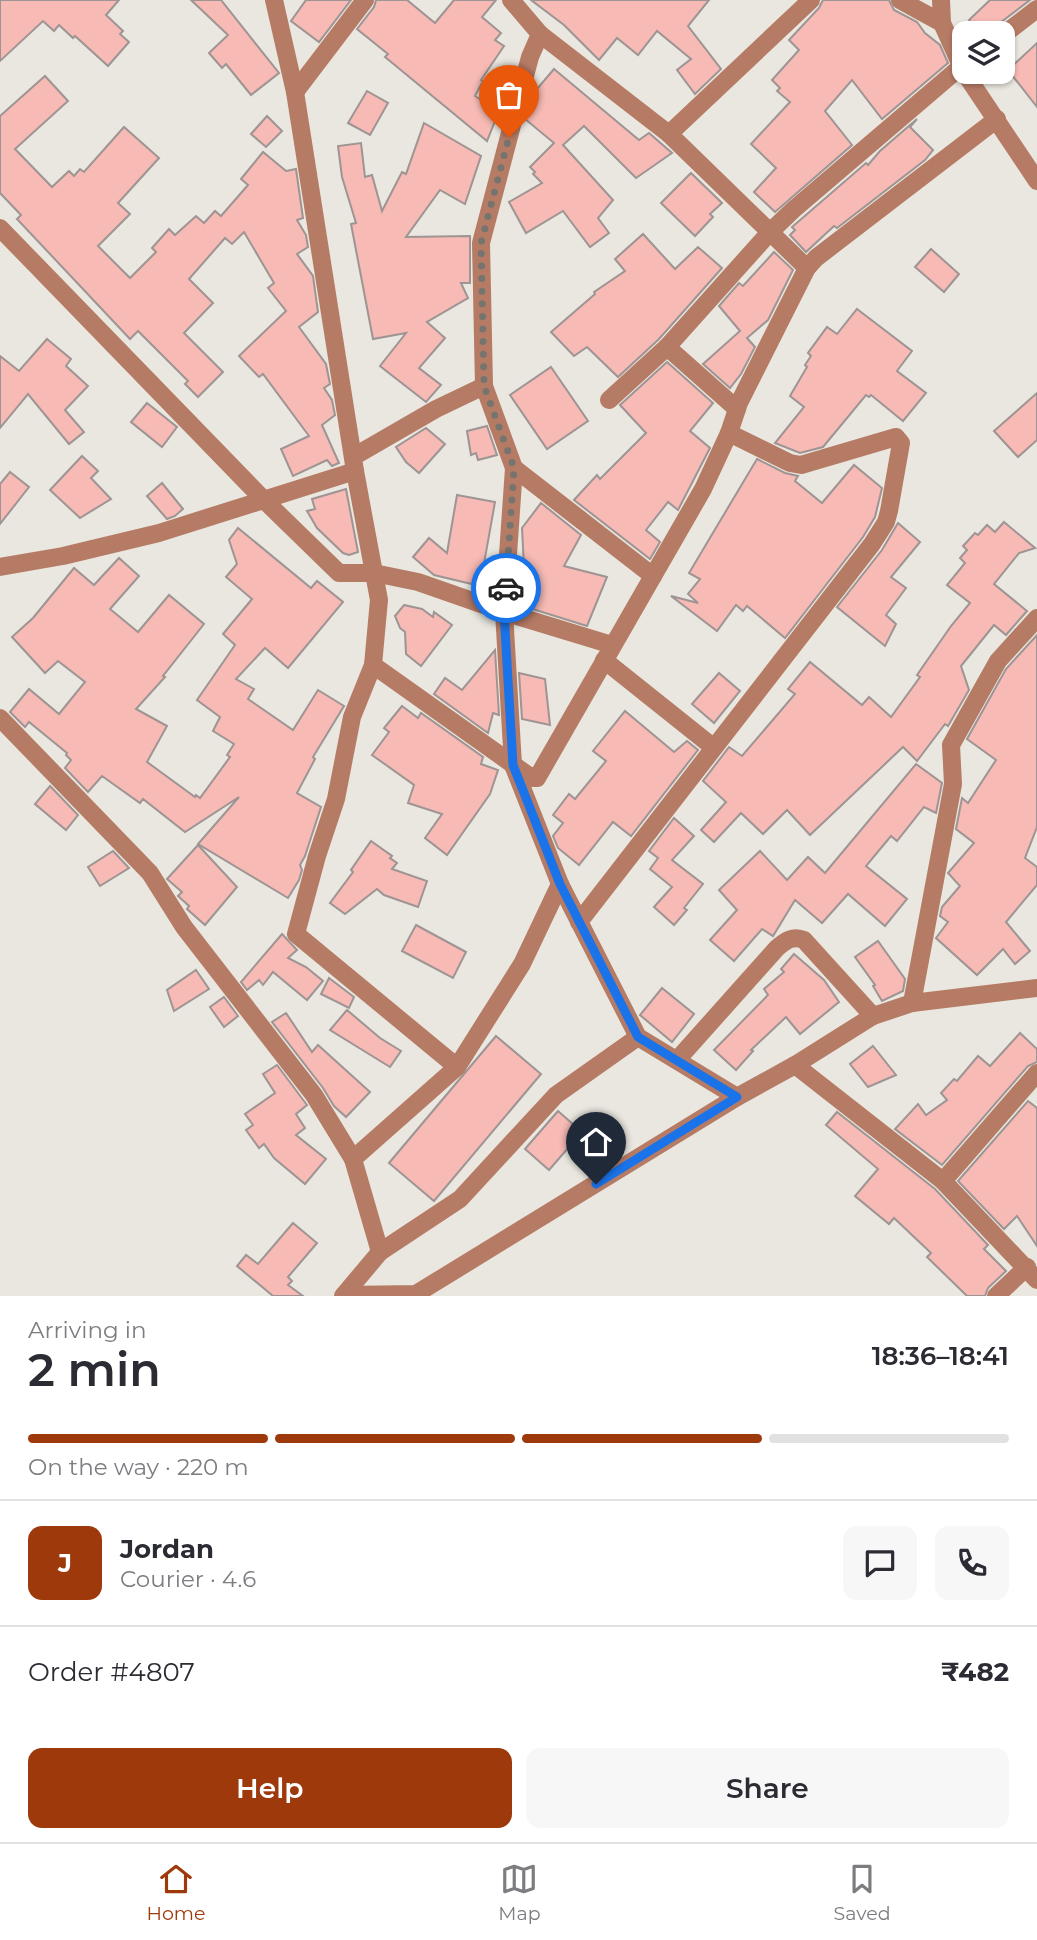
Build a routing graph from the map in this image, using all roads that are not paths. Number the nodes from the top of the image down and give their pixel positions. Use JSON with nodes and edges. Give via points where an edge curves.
{"nodes":[{"id":1,"x":274,"y":0,"type":"edge"},
{"id":2,"x":365,"y":0,"type":"edge"},
{"id":3,"x":511,"y":0,"type":"edge"},
{"id":4,"x":811,"y":0,"type":"edge"},
{"id":5,"x":900,"y":0,"type":"edge"},
{"id":6,"x":941,"y":0,"type":"edge"},
{"id":7,"x":1037,"y":9,"type":"edge"},
{"id":8,"x":942,"y":23,"type":"junction"},
{"id":9,"x":1015,"y":26,"type":"edge"},
{"id":10,"x":540,"y":34,"type":"junction"},
{"id":11,"x":952,"y":44,"type":"edge"},
{"id":12,"x":952,"y":77,"type":"edge"},
{"id":13,"x":974,"y":84,"type":"edge"},
{"id":14,"x":295,"y":93,"type":"junction"},
{"id":15,"x":997,"y":119,"type":"junction"},
{"id":16,"x":669,"y":134,"type":"junction"},
{"id":17,"x":1037,"y":181,"type":"edge"},
{"id":18,"x":0,"y":228,"type":"edge"},
{"id":19,"x":770,"y":232,"type":"junction"},
{"id":20,"x":807,"y":268,"type":"junction"},
{"id":21,"x":667,"y":347,"type":"junction"},
{"id":22,"x":484,"y":386,"type":"junction"},
{"id":23,"x":609,"y":400,"type":"dead end"},
{"id":24,"x":737,"y":409,"type":"junction"},
{"id":25,"x":729,"y":433,"type":"junction"},
{"id":26,"x":354,"y":464,"type":"junction"},
{"id":27,"x":514,"y":468,"type":"junction"},
{"id":28,"x":264,"y":500,"type":"junction"},
{"id":29,"x":0,"y":566,"type":"edge"},
{"id":30,"x":374,"y":573,"type":"junction"},
{"id":31,"x":653,"y":576,"type":"junction"},
{"id":32,"x":504,"y":612,"type":"junction"},
{"id":33,"x":1037,"y":618,"type":"edge"},
{"id":34,"x":608,"y":652,"type":"junction"},
{"id":35,"x":373,"y":666,"type":"junction"},
{"id":36,"x":0,"y":718,"type":"edge"},
{"id":37,"x":713,"y":747,"type":"junction"},
{"id":38,"x":513,"y":765,"type":"junction"},
{"id":39,"x":560,"y":884,"type":"junction"},
{"id":40,"x":579,"y":922,"type":"junction"},
{"id":41,"x":1037,"y":988,"type":"edge"},
{"id":42,"x":912,"y":1003,"type":"junction"},
{"id":43,"x":873,"y":1016,"type":"junction"},
{"id":44,"x":638,"y":1037,"type":"junction"},
{"id":45,"x":677,"y":1060,"type":"junction"},
{"id":46,"x":795,"y":1065,"type":"junction"},
{"id":47,"x":457,"y":1067,"type":"junction"},
{"id":48,"x":1037,"y":1073,"type":"edge"},
{"id":49,"x":737,"y":1097,"type":"junction"},
{"id":50,"x":353,"y":1159,"type":"junction"},
{"id":51,"x":943,"y":1181,"type":"junction"},
{"id":52,"x":380,"y":1252,"type":"junction"},
{"id":53,"x":1032,"y":1274,"type":"edge"},
{"id":54,"x":343,"y":1295,"type":"edge"},
{"id":55,"x":996,"y":1296,"type":"edge"}],
"edges":[{"from":1,"to":14,"type":"street"},
{"from":2,"to":14,"type":"street"},
{"from":3,"to":10,"type":"street"},
{"from":4,"to":16,"type":"street"},
{"from":5,"to":8,"type":"street"},
{"from":6,"to":8,"type":"street"},
{"from":7,"to":9,"type":"street"},
{"from":8,"to":11,"type":"street"},
{"from":10,"to":16,"type":"street"},
{"from":10,"to":22,"type":"street","via":[[481,243]]},
{"from":12,"to":19,"type":"street"},
{"from":13,"to":15,"type":"street"},
{"from":14,"to":26,"type":"street"},
{"from":15,"to":17,"type":"street"},
{"from":15,"to":20,"type":"street"},
{"from":16,"to":19,"type":"street"},
{"from":18,"to":28,"type":"street"},
{"from":19,"to":20,"type":"street"},
{"from":19,"to":21,"type":"street"},
{"from":20,"to":24,"type":"street"},
{"from":21,"to":23,"type":"street"},
{"from":21,"to":24,"type":"street"},
{"from":22,"to":26,"type":"street","via":[[436,409]]},
{"from":22,"to":27,"type":"street"},
{"from":24,"to":25,"type":"street"},
{"from":25,"to":31,"type":"street"},
{"from":25,"to":37,"type":"street","via":[[802,465],[892,437],[901,443],[889,511],[880,532]]},
{"from":26,"to":28,"type":"street"},
{"from":26,"to":30,"type":"street"},
{"from":27,"to":31,"type":"street"},
{"from":27,"to":32,"type":"street"},
{"from":28,"to":29,"type":"street","via":[[159,533]]},
{"from":28,"to":30,"type":"street","via":[[339,573]]},
{"from":30,"to":32,"type":"street","via":[[418,582]]},
{"from":30,"to":35,"type":"street","via":[[379,606]]},
{"from":31,"to":34,"type":"street"},
{"from":32,"to":34,"type":"street"},
{"from":32,"to":38,"type":"street"},
{"from":33,"to":42,"type":"street","via":[[998,661],[951,745],[953,785]]},
{"from":34,"to":37,"type":"street"},
{"from":34,"to":38,"type":"street","via":[[537,778]]},
{"from":35,"to":38,"type":"street"},
{"from":35,"to":47,"type":"street","via":[[352,717],[336,799],[296,934]]},
{"from":36,"to":50,"type":"street","via":[[150,873],[184,928],[314,1096]]},
{"from":37,"to":40,"type":"street"},
{"from":38,"to":39,"type":"street"},
{"from":39,"to":40,"type":"street"},
{"from":39,"to":47,"type":"street","via":[[522,964]]},
{"from":40,"to":44,"type":"street"},
{"from":41,"to":42,"type":"street"},
{"from":42,"to":43,"type":"street"},
{"from":43,"to":45,"type":"street","via":[[804,940],[795,938],[777,948]]},
{"from":43,"to":46,"type":"street"},
{"from":44,"to":45,"type":"street"},
{"from":44,"to":52,"type":"street","via":[[556,1095],[460,1199]]},
{"from":45,"to":49,"type":"street"},
{"from":46,"to":49,"type":"street"},
{"from":46,"to":51,"type":"street"},
{"from":47,"to":50,"type":"street"},
{"from":48,"to":51,"type":"street"},
{"from":49,"to":54,"type":"street","via":[[416,1294]]},
{"from":50,"to":52,"type":"street"},
{"from":51,"to":53,"type":"street"},
{"from":52,"to":54,"type":"street"},
{"from":53,"to":55,"type":"street"}]}
